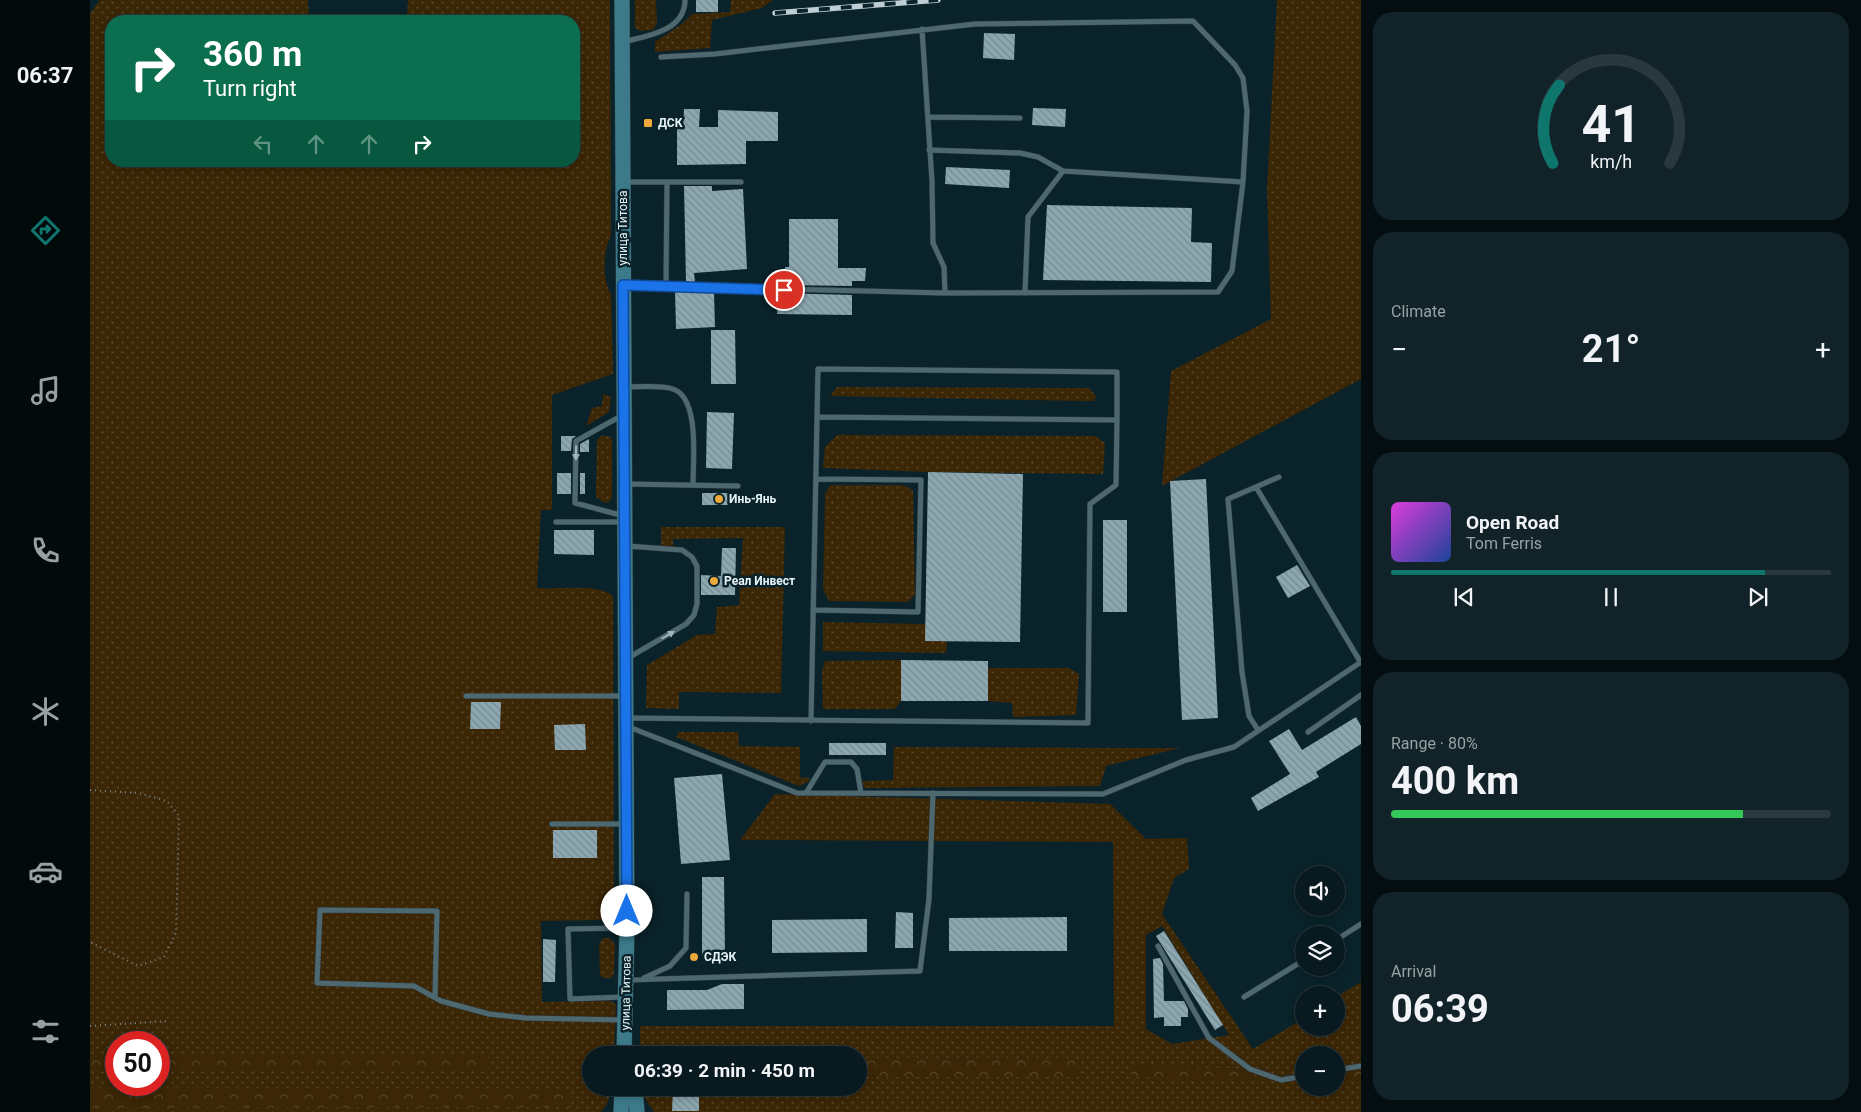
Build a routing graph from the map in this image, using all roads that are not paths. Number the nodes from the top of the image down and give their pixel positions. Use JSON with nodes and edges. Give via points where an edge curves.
{"nodes":[{"id":1,"x":622,"y":0,"type":"edge"},
{"id":2,"x":685,"y":0,"type":"edge"},
{"id":3,"x":922,"y":29,"type":"junction"},
{"id":4,"x":623,"y":42,"type":"junction"},
{"id":5,"x":661,"y":57,"type":"dead end"},
{"id":6,"x":928,"y":117,"type":"junction"},
{"id":7,"x":1020,"y":118,"type":"dead end"},
{"id":8,"x":929,"y":150,"type":"junction"},
{"id":9,"x":1063,"y":171,"type":"junction"},
{"id":10,"x":622,"y":182,"type":"junction"},
{"id":11,"x":667,"y":182,"type":"junction"},
{"id":12,"x":741,"y":182,"type":"dead end"},
{"id":13,"x":1243,"y":182,"type":"junction"},
{"id":14,"x":623,"y":285,"type":"junction"},
{"id":15,"x":666,"y":286,"type":"junction"},
{"id":16,"x":945,"y":293,"type":"junction"},
{"id":17,"x":1026,"y":293,"type":"junction"},
{"id":18,"x":623,"y":387,"type":"junction"},
{"id":19,"x":624,"y":415,"type":"junction"},
{"id":20,"x":818,"y":417,"type":"junction"},
{"id":21,"x":1117,"y":420,"type":"junction"},
{"id":22,"x":1279,"y":477,"type":"dead end"},
{"id":23,"x":817,"y":479,"type":"junction"},
{"id":24,"x":624,"y":484,"type":"junction"},
{"id":25,"x":693,"y":485,"type":"junction"},
{"id":26,"x":738,"y":486,"type":"dead end"},
{"id":27,"x":1256,"y":487,"type":"junction"},
{"id":28,"x":625,"y":519,"type":"junction"},
{"id":29,"x":556,"y":522,"type":"dead end"},
{"id":30,"x":625,"y":546,"type":"junction"},
{"id":31,"x":814,"y":610,"type":"junction"},
{"id":32,"x":626,"y":659,"type":"junction"},
{"id":33,"x":1361,"y":663,"type":"edge"},
{"id":34,"x":1361,"y":695,"type":"edge"},
{"id":35,"x":466,"y":696,"type":"dead end"},
{"id":36,"x":626,"y":696,"type":"junction"},
{"id":37,"x":811,"y":721,"type":"junction"},
{"id":38,"x":626,"y":722,"type":"junction"},
{"id":39,"x":1258,"y":730,"type":"junction"},
{"id":40,"x":1308,"y":732,"type":"dead end"},
{"id":41,"x":806,"y":793,"type":"junction"},
{"id":42,"x":861,"y":794,"type":"junction"},
{"id":43,"x":933,"y":794,"type":"junction"},
{"id":44,"x":552,"y":824,"type":"dead end"},
{"id":45,"x":626,"y":824,"type":"junction"},
{"id":46,"x":686,"y":894,"type":"dead end"},
{"id":47,"x":1361,"y":924,"type":"edge"},
{"id":48,"x":627,"y":928,"type":"junction"},
{"id":49,"x":1345,"y":934,"type":"edge"},
{"id":50,"x":1158,"y":946,"type":"dead end"},
{"id":51,"x":1295,"y":966,"type":"edge"},
{"id":52,"x":632,"y":980,"type":"junction"},
{"id":53,"x":626,"y":997,"type":"junction"},
{"id":54,"x":1244,"y":997,"type":"dead end"},
{"id":55,"x":435,"y":998,"type":"junction"},
{"id":56,"x":627,"y":1020,"type":"junction"},
{"id":57,"x":625,"y":1046,"type":"edge"},
{"id":58,"x":630,"y":1046,"type":"edge"},
{"id":59,"x":1361,"y":1066,"type":"edge"},
{"id":60,"x":1345,"y":1069,"type":"edge"},
{"id":61,"x":1295,"y":1078,"type":"edge"}],
"edges":[{"from":1,"to":4,"type":"main road","name":"улица Титова"},
{"from":2,"to":4,"type":"lane","via":[[679,21],[652,35]]},
{"from":3,"to":5,"type":"lane","via":[[715,54]]},
{"from":3,"to":6,"type":"lane"},
{"from":3,"to":13,"type":"lane","via":[[975,24],[1193,21],[1236,65],[1243,78],[1247,111]]},
{"from":4,"to":10,"type":"main road","name":"улица Титова"},
{"from":6,"to":7,"type":"lane"},
{"from":6,"to":8,"type":"lane"},
{"from":8,"to":9,"type":"lane","via":[[1020,153],[1038,157]]},
{"from":8,"to":16,"type":"lane","via":[[933,243],[944,267]]},
{"from":9,"to":13,"type":"lane"},
{"from":9,"to":17,"type":"lane","via":[[1028,217]]},
{"from":10,"to":11,"type":"lane"},
{"from":10,"to":14,"type":"main road","name":"улица Титова"},
{"from":11,"to":12,"type":"lane"},
{"from":11,"to":15,"type":"lane"},
{"from":13,"to":17,"type":"lane","via":[[1232,271],[1218,292]]},
{"from":14,"to":15,"type":"lane"},
{"from":14,"to":18,"type":"main road","name":"улица Титова"},
{"from":15,"to":16,"type":"lane"},
{"from":16,"to":17,"type":"lane"},
{"from":18,"to":19,"type":"main road","name":"улица Титова"},
{"from":18,"to":25,"type":"lane","via":[[672,388],[685,397],[693,430]]},
{"from":19,"to":24,"type":"main road","name":"улица Титова"},
{"from":19,"to":28,"type":"lane","one_way":true,"via":[[576,441],[575,503]]},
{"from":20,"to":21,"type":"lane"},
{"from":20,"to":21,"type":"lane","via":[[818,369],[838,369],[1117,372]]},
{"from":20,"to":23,"type":"lane"},
{"from":21,"to":37,"type":"lane","via":[[1116,485],[1090,504],[1088,723]]},
{"from":22,"to":27,"type":"lane"},
{"from":23,"to":31,"type":"lane"},
{"from":23,"to":31,"type":"lane","via":[[921,480],[918,612]]},
{"from":24,"to":25,"type":"lane"},
{"from":24,"to":28,"type":"main road","name":"улица Титова"},
{"from":25,"to":26,"type":"lane"},
{"from":27,"to":33,"type":"lane"},
{"from":27,"to":39,"type":"lane","via":[[1228,499],[1242,672],[1248,716]]},
{"from":28,"to":29,"type":"lane"},
{"from":28,"to":30,"type":"main road","name":"улица Титова"},
{"from":30,"to":32,"type":"main road","name":"улица Титова"},
{"from":32,"to":30,"type":"lane","one_way":true,"via":[[686,624],[694,616],[697,604],[696,566],[692,557],[682,550]]},
{"from":31,"to":37,"type":"lane"},
{"from":32,"to":36,"type":"main road","name":"улица Титова"},
{"from":33,"to":39,"type":"lane"},
{"from":34,"to":40,"type":"lane"},
{"from":35,"to":36,"type":"lane"},
{"from":36,"to":38,"type":"main road","name":"улица Титова"},
{"from":37,"to":38,"type":"lane"},
{"from":38,"to":41,"type":"lane","via":[[797,793]]},
{"from":38,"to":45,"type":"main road","name":"улица Титова"},
{"from":39,"to":43,"type":"lane","via":[[1234,747],[1186,760],[1103,794]]},
{"from":41,"to":42,"type":"lane"},
{"from":41,"to":42,"type":"lane","via":[[825,762],[851,762],[857,769]]},
{"from":42,"to":43,"type":"lane"},
{"from":43,"to":52,"type":"lane","via":[[929,899],[920,970]]},
{"from":44,"to":45,"type":"lane"},
{"from":45,"to":48,"type":"main road","name":"улица Титова"},
{"from":46,"to":52,"type":"lane","via":[[686,948],[670,966],[652,976]]},
{"from":47,"to":49,"type":"lane"},
{"from":48,"to":52,"type":"main road","name":"улица Титова"},
{"from":48,"to":53,"type":"lane","via":[[568,929],[570,998]]},
{"from":50,"to":61,"type":"lane","via":[[1209,1038],[1250,1069],[1281,1080]]},
{"from":51,"to":54,"type":"lane"},
{"from":52,"to":53,"type":"main road","name":"улица Титова"},
{"from":53,"to":56,"type":"main road","name":"улица Титова"},
{"from":55,"to":55,"type":"lane","via":[[414,986],[317,983],[320,910],[437,911]]},
{"from":55,"to":56,"type":"lane","via":[[489,1014]]},
{"from":56,"to":57,"type":"main road","name":"улица Титова"},
{"from":56,"to":58,"type":"main road"},
{"from":59,"to":60,"type":"lane"}]}
